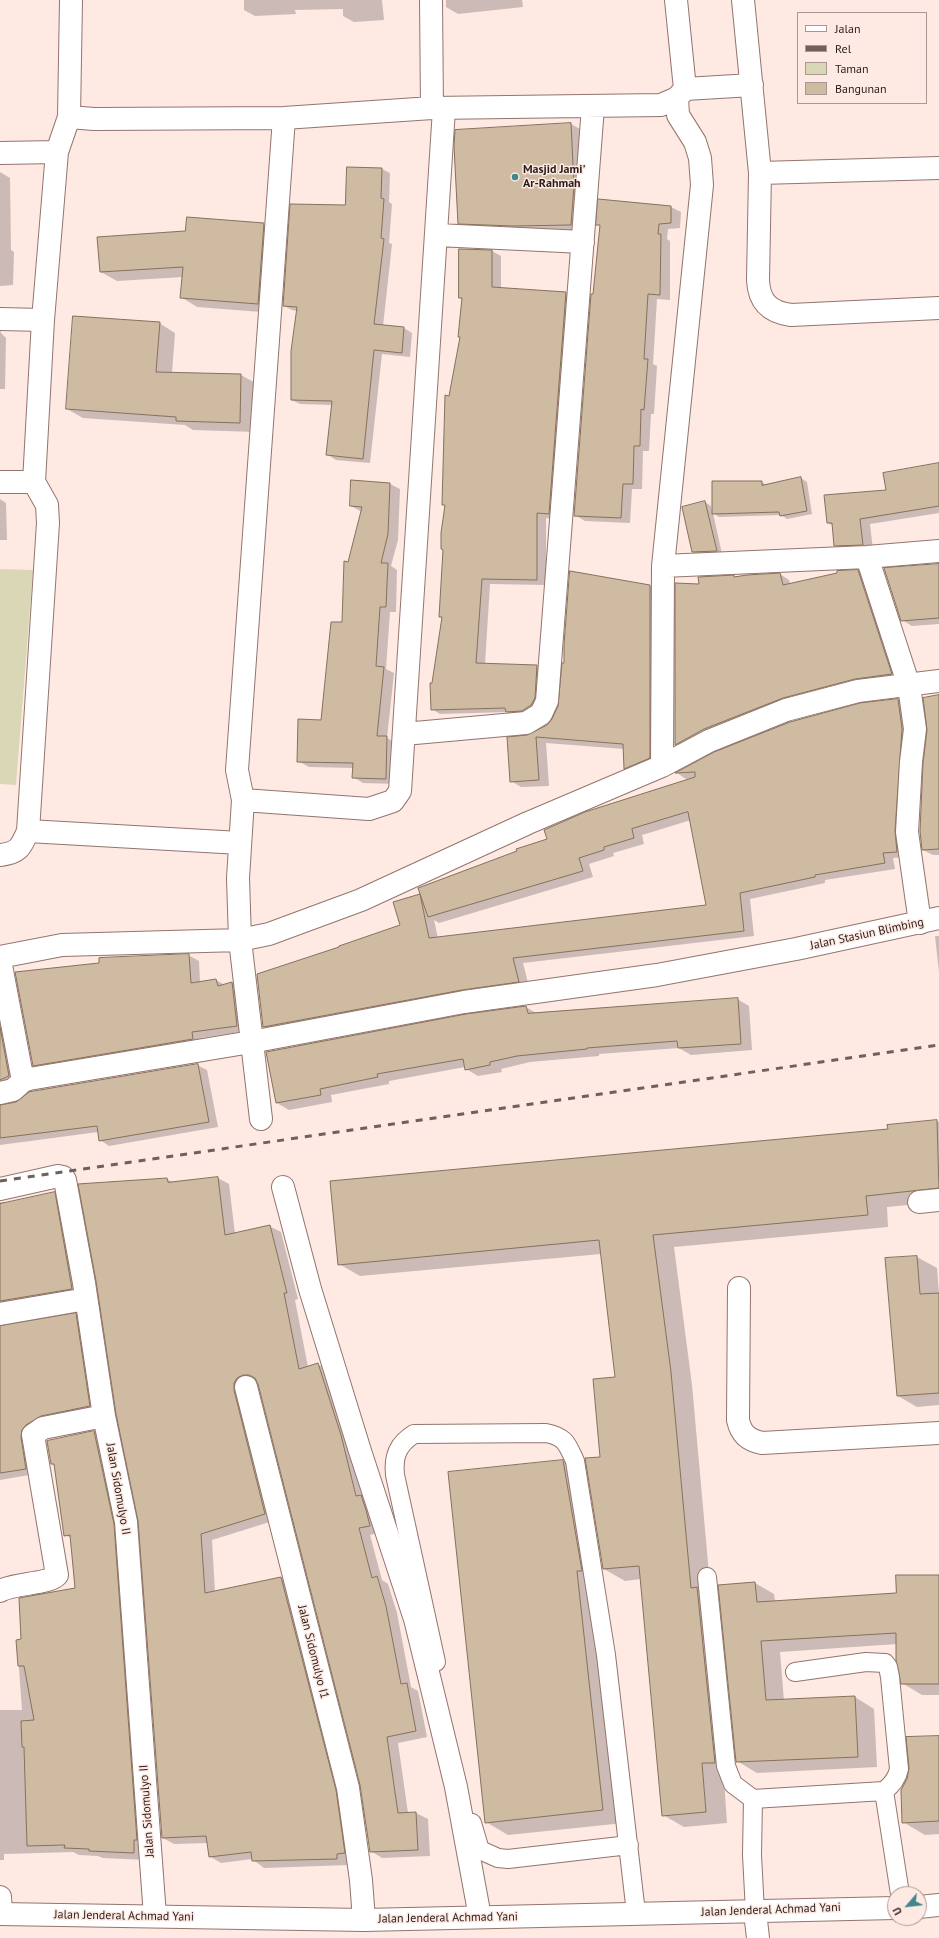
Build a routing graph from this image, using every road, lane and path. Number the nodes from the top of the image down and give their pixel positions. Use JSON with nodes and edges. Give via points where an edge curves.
{"nodes":[{"id":1,"x":71,"y":0,"type":"edge"},
{"id":2,"x":431,"y":0,"type":"edge"},
{"id":3,"x":676,"y":0,"type":"edge"},
{"id":4,"x":743,"y":0,"type":"edge"},
{"id":5,"x":752,"y":85,"type":"junction"},
{"id":6,"x":681,"y":93,"type":"junction"},
{"id":7,"x":593,"y":107,"type":"junction"},
{"id":8,"x":438,"y":108,"type":"junction"},
{"id":9,"x":69,"y":117,"type":"junction"},
{"id":10,"x":284,"y":118,"type":"junction"},
{"id":11,"x":57,"y":152,"type":"junction"},
{"id":12,"x":0,"y":153,"type":"edge"},
{"id":13,"x":939,"y":168,"type":"edge"},
{"id":14,"x":760,"y":173,"type":"junction"},
{"id":15,"x":437,"y":235,"type":"junction"},
{"id":16,"x":583,"y":242,"type":"junction"},
{"id":17,"x":939,"y":308,"type":"edge"},
{"id":18,"x":0,"y":319,"type":"edge"},
{"id":19,"x":42,"y":320,"type":"junction"},
{"id":20,"x":0,"y":482,"type":"edge"},
{"id":21,"x":34,"y":482,"type":"junction"},
{"id":22,"x":939,"y":551,"type":"edge"},
{"id":23,"x":867,"y":557,"type":"junction"},
{"id":24,"x":664,"y":566,"type":"junction"},
{"id":25,"x":939,"y":681,"type":"edge"},
{"id":26,"x":909,"y":686,"type":"junction"},
{"id":27,"x":404,"y":734,"type":"junction"},
{"id":28,"x":662,"y":766,"type":"junction"},
{"id":29,"x":242,"y":800,"type":"junction"},
{"id":30,"x":28,"y":831,"type":"junction"},
{"id":31,"x":240,"y":843,"type":"junction"},
{"id":32,"x":0,"y":855,"type":"edge"},
{"id":33,"x":930,"y":920,"type":"edge"},
{"id":34,"x":240,"y":940,"type":"junction"},
{"id":35,"x":0,"y":958,"type":"edge"},
{"id":36,"x":251,"y":1042,"type":"junction"},
{"id":37,"x":23,"y":1081,"type":"junction"},
{"id":38,"x":0,"y":1093,"type":"edge"},
{"id":39,"x":261,"y":1119,"type":"dead end"},
{"id":40,"x":283,"y":1187,"type":"dead end"},
{"id":41,"x":0,"y":1188,"type":"edge"},
{"id":42,"x":739,"y":1288,"type":"dead end"},
{"id":43,"x":86,"y":1299,"type":"junction"},
{"id":44,"x":0,"y":1314,"type":"edge"},
{"id":45,"x":246,"y":1387,"type":"dead end"},
{"id":46,"x":104,"y":1416,"type":"junction"},
{"id":47,"x":939,"y":1433,"type":"edge"},
{"id":48,"x":707,"y":1577,"type":"dead end"},
{"id":49,"x":0,"y":1591,"type":"edge"},
{"id":50,"x":795,"y":1672,"type":"dead end"},
{"id":51,"x":884,"y":1791,"type":"junction"},
{"id":52,"x":753,"y":1800,"type":"junction"},
{"id":53,"x":629,"y":1845,"type":"junction"},
{"id":54,"x":899,"y":1886,"type":"edge"},
{"id":55,"x":939,"y":1906,"type":"edge"},
{"id":56,"x":927,"y":1907,"type":"edge"},
{"id":57,"x":0,"y":1908,"type":"edge"},
{"id":58,"x":887,"y":1908,"type":"edge"},
{"id":59,"x":755,"y":1912,"type":"junction"},
{"id":60,"x":636,"y":1913,"type":"junction"},
{"id":61,"x":155,"y":1916,"type":"junction"},
{"id":62,"x":480,"y":1917,"type":"junction"},
{"id":63,"x":364,"y":1920,"type":"junction"},
{"id":64,"x":758,"y":1938,"type":"edge"}],
"edges":[{"from":1,"to":9,"type":"street"},
{"from":2,"to":8,"type":"street"},
{"from":3,"to":6,"type":"street"},
{"from":4,"to":5,"type":"street"},
{"from":5,"to":6,"type":"street"},
{"from":5,"to":14,"type":"street"},
{"from":6,"to":7,"type":"street","via":[[661,105]]},
{"from":6,"to":24,"type":"street","via":[[678,115],[695,142],[700,158],[702,185]]},
{"from":7,"to":8,"type":"street"},
{"from":7,"to":16,"type":"street"},
{"from":8,"to":10,"type":"street"},
{"from":8,"to":15,"type":"street"},
{"from":9,"to":10,"type":"street"},
{"from":9,"to":11,"type":"street"},
{"from":10,"to":29,"type":"street","via":[[237,770]]},
{"from":11,"to":12,"type":"street"},
{"from":11,"to":19,"type":"street"},
{"from":13,"to":14,"type":"street"},
{"from":14,"to":17,"type":"street","via":[[758,286],[763,300],[772,310],[791,315]]},
{"from":15,"to":16,"type":"street"},
{"from":15,"to":27,"type":"street"},
{"from":16,"to":27,"type":"street","via":[[547,701],[541,714],[526,723]]},
{"from":18,"to":19,"type":"street"},
{"from":19,"to":21,"type":"street"},
{"from":20,"to":21,"type":"street"},
{"from":21,"to":30,"type":"street","via":[[47,505],[48,523]]},
{"from":22,"to":23,"type":"street"},
{"from":23,"to":24,"type":"street"},
{"from":23,"to":26,"type":"street"},
{"from":24,"to":28,"type":"street"},
{"from":25,"to":26,"type":"street"},
{"from":26,"to":28,"type":"street","via":[[858,690],[786,710],[709,741]]},
{"from":26,"to":33,"type":"street","via":[[915,729],[906,832]]},
{"from":27,"to":29,"type":"street","via":[[400,791],[388,804],[369,809]]},
{"from":28,"to":34,"type":"street","via":[[528,823],[361,900],[269,934]]},
{"from":29,"to":31,"type":"street"},
{"from":30,"to":31,"type":"street"},
{"from":30,"to":32,"type":"street","via":[[16,851]]},
{"from":31,"to":34,"type":"street"},
{"from":33,"to":36,"type":"street","name":"Jalan Stasiun Blimbing","via":[[657,975],[464,1002]]},
{"from":34,"to":35,"type":"street","via":[[62,945]]},
{"from":34,"to":36,"type":"street"},
{"from":35,"to":37,"type":"street"},
{"from":36,"to":37,"type":"street","name":"Jalan Stasiun Blimbing"},
{"from":36,"to":39,"type":"street"},
{"from":37,"to":38,"type":"street","via":[[13,1090]]},
{"from":40,"to":62,"type":"street","via":[[310,1289],[415,1619],[456,1786]]},
{"from":41,"to":43,"type":"street","name":"Jalan Sidomulyo II","via":[[63,1177]]},
{"from":42,"to":47,"type":"street","via":[[738,1420],[740,1430],[747,1437],[762,1442]]},
{"from":43,"to":44,"type":"street"},
{"from":43,"to":46,"type":"street","name":"Jalan Sidomulyo II"},
{"from":45,"to":63,"type":"street","name":"Jalan Sidomulyo I1","via":[[348,1788]]},
{"from":46,"to":49,"type":"street","via":[[43,1428],[33,1435],[57,1575]]},
{"from":46,"to":61,"type":"street","name":"Jalan Sidomulyo II","via":[[126,1522]]},
{"from":48,"to":52,"type":"lane","via":[[726,1766],[733,1784]]},
{"from":50,"to":51,"type":"lane","via":[[866,1662],[884,1663],[888,1667],[899,1769],[894,1781]]},
{"from":51,"to":52,"type":"lane"},
{"from":51,"to":54,"type":"lane"},
{"from":52,"to":59,"type":"lane"},
{"from":53,"to":53,"type":"lane","via":[[606,1655],[574,1461],[568,1445],[559,1435],[546,1433],[414,1434],[404,1440],[397,1450],[395,1475],[480,1850],[492,1856],[508,1859]]},
{"from":53,"to":60,"type":"lane"},
{"from":55,"to":56,"type":"street"},
{"from":57,"to":61,"type":"street","name":"Jalan Jenderal Achmad Yani"},
{"from":58,"to":59,"type":"street","name":"Jalan Jenderal Achmad Yani"},
{"from":59,"to":60,"type":"street","name":"Jalan Jenderal Achmad Yani"},
{"from":59,"to":64,"type":"street"},
{"from":60,"to":62,"type":"street","name":"Jalan Jenderal Achmad Yani"},
{"from":61,"to":63,"type":"street","name":"Jalan Jenderal Achmad Yani"},
{"from":62,"to":63,"type":"street","name":"Jalan Jenderal Achmad Yani"}]}
